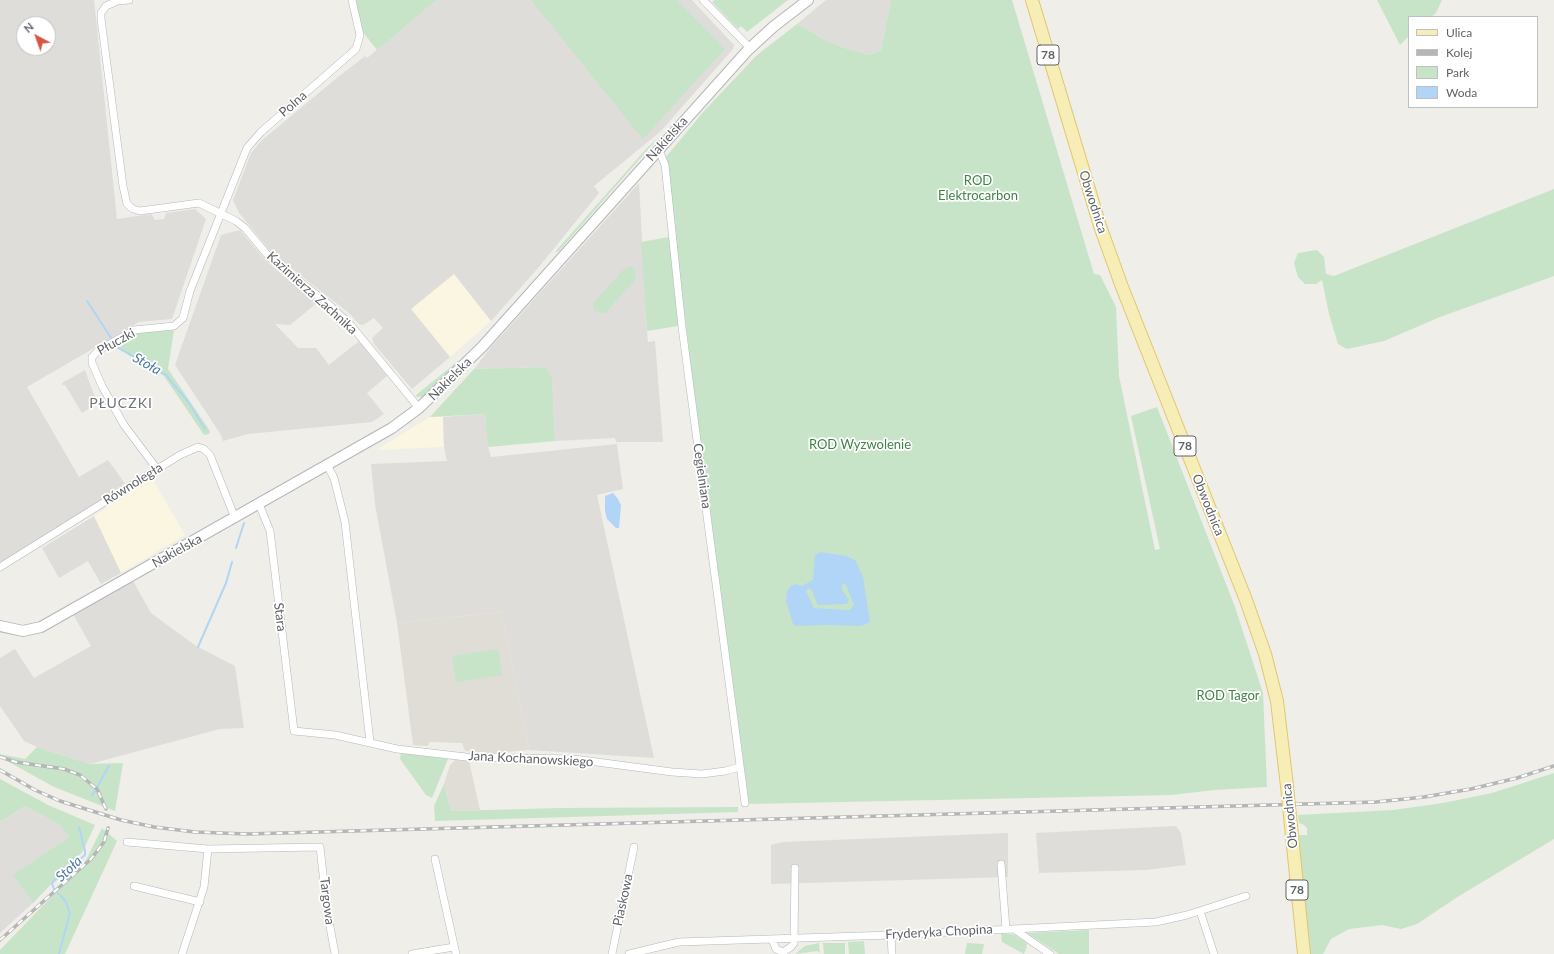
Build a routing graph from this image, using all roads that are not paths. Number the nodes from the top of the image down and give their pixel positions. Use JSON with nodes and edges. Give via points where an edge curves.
{"nodes":[{"id":1,"x":129,"y":0,"type":"edge"},
{"id":2,"x":352,"y":0,"type":"edge"},
{"id":3,"x":703,"y":0,"type":"edge"},
{"id":4,"x":808,"y":0,"type":"edge"},
{"id":5,"x":1032,"y":0,"type":"edge"},
{"id":6,"x":750,"y":48,"type":"junction"},
{"id":7,"x":657,"y":150,"type":"junction"},
{"id":8,"x":221,"y":213,"type":"junction"},
{"id":9,"x":419,"y":408,"type":"junction"},
{"id":10,"x":327,"y":465,"type":"junction"},
{"id":11,"x":157,"y":469,"type":"junction"},
{"id":12,"x":259,"y":504,"type":"junction"},
{"id":13,"x":235,"y":518,"type":"junction"},
{"id":14,"x":0,"y":568,"type":"edge"},
{"id":15,"x":0,"y":626,"type":"edge"},
{"id":16,"x":294,"y":731,"type":"joint"},
{"id":17,"x":370,"y":742,"type":"junction"},
{"id":18,"x":740,"y":767,"type":"junction"},
{"id":19,"x":746,"y":803,"type":"dead end"},
{"id":20,"x":127,"y":842,"type":"dead end"},
{"id":21,"x":634,"y":847,"type":"dead end"},
{"id":22,"x":208,"y":849,"type":"junction"},
{"id":23,"x":435,"y":859,"type":"dead end"},
{"id":24,"x":1001,"y":864,"type":"dead end"},
{"id":25,"x":795,"y":868,"type":"dead end"},
{"id":26,"x":134,"y":886,"type":"dead end"},
{"id":27,"x":1246,"y":896,"type":"dead end"},
{"id":28,"x":200,"y":902,"type":"junction"},
{"id":29,"x":1200,"y":911,"type":"junction"},
{"id":30,"x":1006,"y":929,"type":"junction"},
{"id":31,"x":1014,"y":929,"type":"junction"},
{"id":32,"x":890,"y":935,"type":"junction"},
{"id":33,"x":794,"y":938,"type":"junction"},
{"id":34,"x":772,"y":939,"type":"junction"},
{"id":35,"x":455,"y":951,"type":"edge"},
{"id":36,"x":783,"y":953,"type":"edge"},
{"id":37,"x":182,"y":954,"type":"edge"},
{"id":38,"x":335,"y":954,"type":"edge"},
{"id":39,"x":412,"y":954,"type":"edge"},
{"id":40,"x":612,"y":954,"type":"edge"},
{"id":41,"x":628,"y":954,"type":"edge"},
{"id":42,"x":892,"y":954,"type":"edge"},
{"id":43,"x":1050,"y":954,"type":"edge"},
{"id":44,"x":1214,"y":954,"type":"edge"},
{"id":45,"x":1304,"y":954,"type":"edge"}],
"edges":[{"from":1,"to":8,"type":"street","name":"Kazimierza Zachnika","via":[[117,1],[106,6],[101,13],[126,202],[132,208],[140,210],[199,203]]},
{"from":2,"to":8,"type":"street","name":"Polna","via":[[360,35],[356,49],[255,138],[245,153]]},
{"from":3,"to":6,"type":"street"},
{"from":4,"to":6,"type":"street","name":"Nakielska"},
{"from":5,"to":45,"type":"main road","name":"Obwodnica","number":"78","bridge":true,"via":[[1105,240],[1271,674],[1287,786]]},
{"from":6,"to":7,"type":"street","name":"Nakielska"},
{"from":7,"to":9,"type":"street","name":"Nakielska","via":[[482,347]]},
{"from":7,"to":18,"type":"street","name":"Cegielniana","via":[[665,165],[682,327]]},
{"from":8,"to":9,"type":"street","name":"Kazimierza Zachnika","via":[[245,228],[270,258],[350,324]]},
{"from":8,"to":11,"type":"street","name":"Płuczki","via":[[181,321],[174,326],[134,330],[93,354],[92,364],[102,386],[124,425]]},
{"from":9,"to":10,"type":"street","name":"Nakielska","via":[[392,428]]},
{"from":10,"to":12,"type":"street","name":"Nakielska"},
{"from":10,"to":17,"type":"street","via":[[334,478],[345,522]]},
{"from":11,"to":13,"type":"street","name":"Równoległa","via":[[191,449],[202,448],[210,456]]},
{"from":11,"to":14,"type":"street","name":"Równoległa"},
{"from":12,"to":13,"type":"street","name":"Nakielska"},
{"from":12,"to":16,"type":"street","name":"Stara","via":[[270,531]]},
{"from":13,"to":15,"type":"street","name":"Nakielska","via":[[40,627],[24,631]]},
{"from":16,"to":17,"type":"street","name":"Jana Kochanowskiego"},
{"from":17,"to":18,"type":"street","name":"Jana Kochanowskiego","via":[[398,749],[466,757],[574,759],[686,773],[702,774]]},
{"from":18,"to":19,"type":"street","name":"Cegielniana"},
{"from":20,"to":22,"type":"street"},
{"from":21,"to":40,"type":"street","name":"Piaskowa"},
{"from":22,"to":28,"type":"street"},
{"from":22,"to":38,"type":"street","name":"Targowa","via":[[320,847]]},
{"from":23,"to":35,"type":"street"},
{"from":24,"to":30,"type":"street"},
{"from":25,"to":33,"type":"street"},
{"from":26,"to":28,"type":"street"},
{"from":27,"to":29,"type":"street","name":"Fryderyka Chopina"},
{"from":28,"to":37,"type":"street"},
{"from":29,"to":31,"type":"street","name":"Fryderyka Chopina","via":[[1156,922]]},
{"from":29,"to":44,"type":"street"},
{"from":30,"to":31,"type":"street","name":"Fryderyka Chopina"},
{"from":30,"to":32,"type":"street","name":"Fryderyka Chopina"},
{"from":31,"to":43,"type":"street"},
{"from":32,"to":33,"type":"street","name":"Fryderyka Chopina"},
{"from":32,"to":42,"type":"street"},
{"from":33,"to":34,"type":"street","name":"Fryderyka Chopina"},
{"from":33,"to":36,"type":"street","via":[[791,947]]},
{"from":34,"to":36,"type":"street","via":[[776,949]]},
{"from":34,"to":41,"type":"street","name":"Fryderyka Chopina","via":[[679,942]]},
{"from":35,"to":39,"type":"street"}]}
